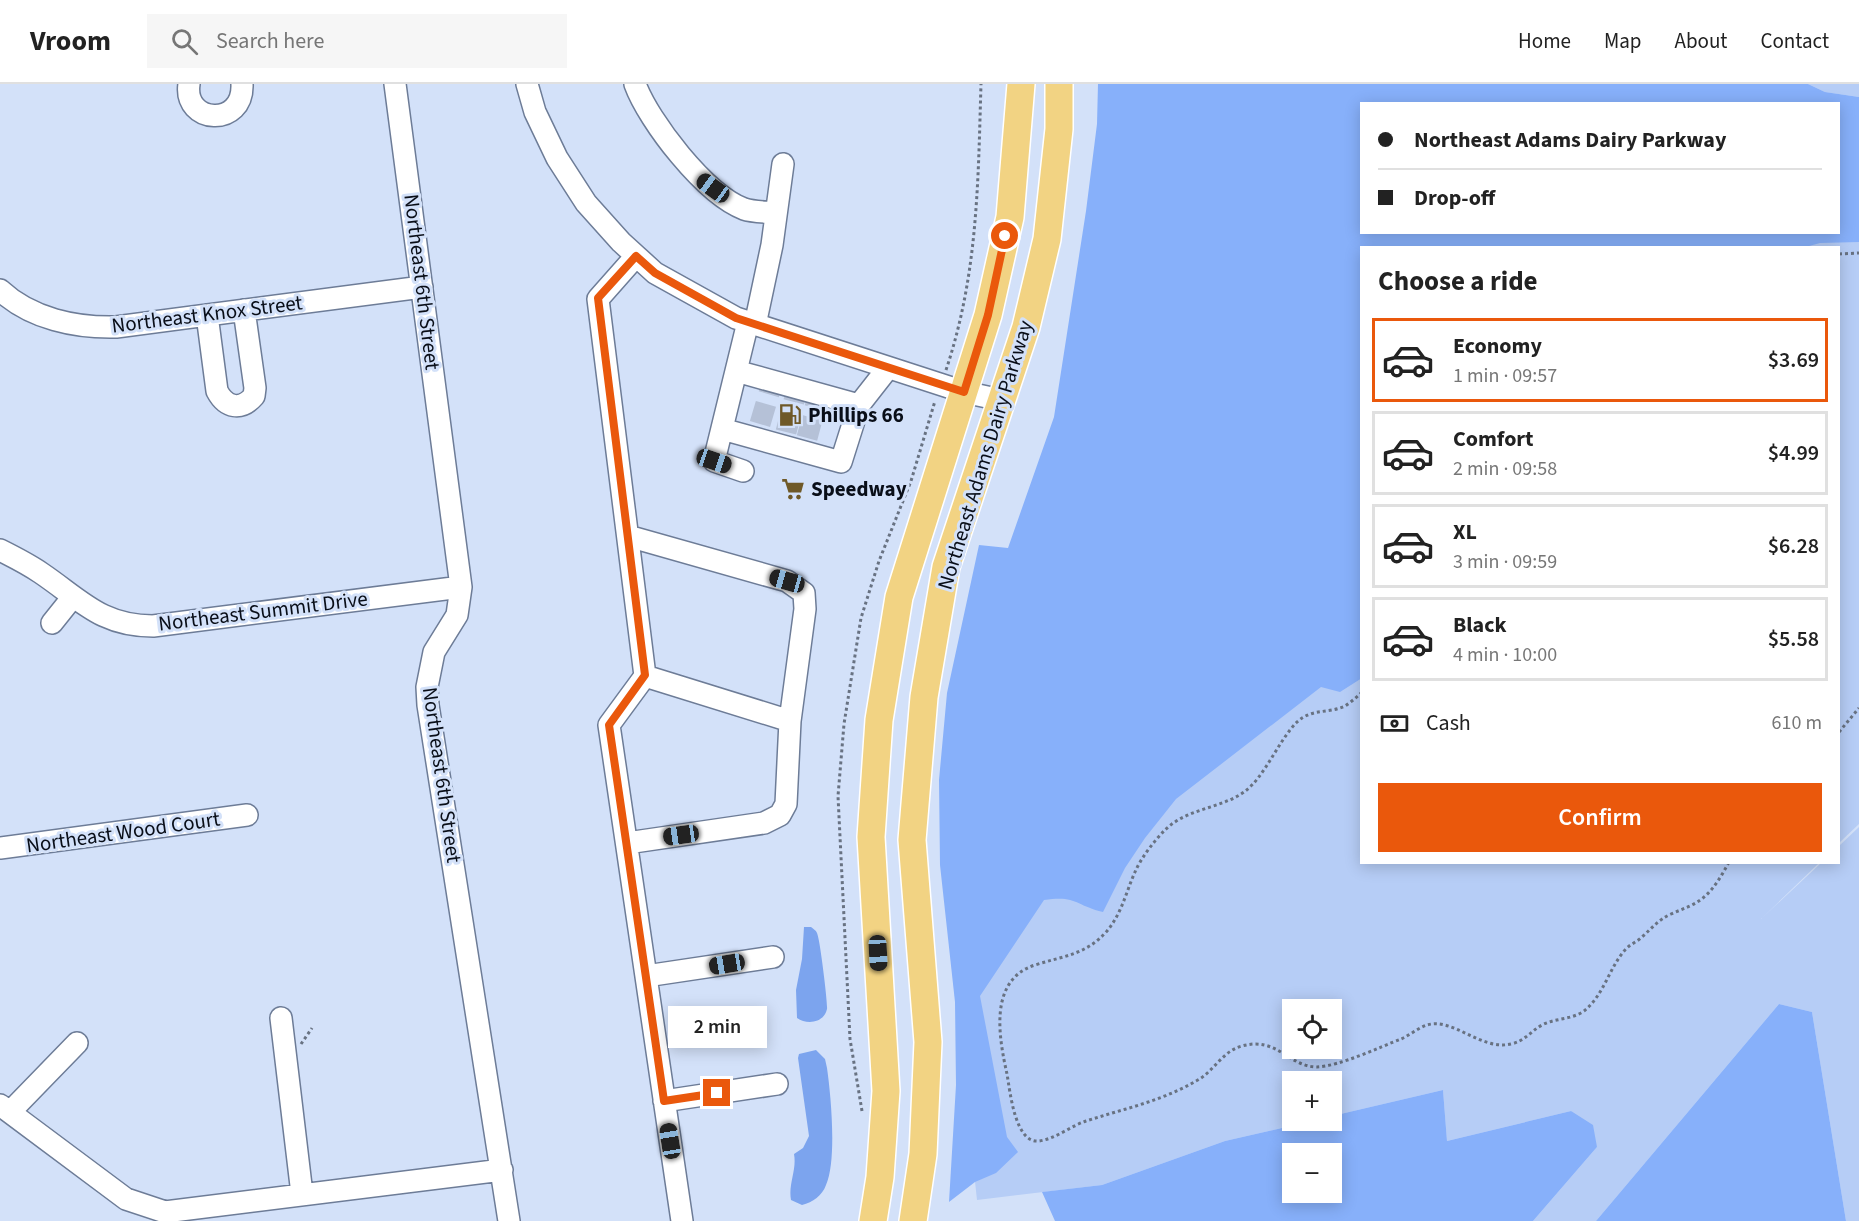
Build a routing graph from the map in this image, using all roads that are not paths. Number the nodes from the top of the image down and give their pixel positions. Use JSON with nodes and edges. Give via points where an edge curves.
{"nodes":[{"id":1,"x":189,"y":84,"type":"edge"},
{"id":2,"x":242,"y":84,"type":"edge"},
{"id":3,"x":247,"y":84,"type":"edge"},
{"id":4,"x":396,"y":84,"type":"edge"},
{"id":5,"x":527,"y":84,"type":"edge"},
{"id":6,"x":635,"y":84,"type":"edge"},
{"id":7,"x":1021,"y":84,"type":"edge"},
{"id":8,"x":1059,"y":84,"type":"edge"},
{"id":9,"x":783,"y":164,"type":"dead end"},
{"id":10,"x":776,"y":213,"type":"junction"},
{"id":11,"x":636,"y":256,"type":"junction"},
{"id":12,"x":422,"y":287,"type":"junction"},
{"id":13,"x":0,"y":290,"type":"edge"},
{"id":14,"x":244,"y":310,"type":"junction"},
{"id":15,"x":207,"y":315,"type":"junction"},
{"id":16,"x":752,"y":324,"type":"junction"},
{"id":17,"x":888,"y":368,"type":"junction"},
{"id":18,"x":736,"y":371,"type":"junction"},
{"id":19,"x":964,"y":392,"type":"junction"},
{"id":20,"x":1001,"y":400,"type":"junction"},
{"id":21,"x":859,"y":405,"type":"junction"},
{"id":22,"x":722,"y":429,"type":"junction"},
{"id":23,"x":743,"y":471,"type":"dead end"},
{"id":24,"x":628,"y":536,"type":"junction"},
{"id":25,"x":0,"y":550,"type":"edge"},
{"id":26,"x":461,"y":587,"type":"junction"},
{"id":27,"x":72,"y":598,"type":"junction"},
{"id":28,"x":52,"y":623,"type":"dead end"},
{"id":29,"x":645,"y":675,"type":"junction"},
{"id":30,"x":790,"y":721,"type":"junction"},
{"id":31,"x":247,"y":815,"type":"dead end"},
{"id":32,"x":627,"y":843,"type":"junction"},
{"id":33,"x":0,"y":848,"type":"edge"},
{"id":34,"x":773,"y":957,"type":"dead end"},
{"id":35,"x":646,"y":976,"type":"junction"},
{"id":36,"x":281,"y":1018,"type":"dead end"},
{"id":37,"x":77,"y":1042,"type":"dead end"},
{"id":38,"x":777,"y":1084,"type":"dead end"},
{"id":39,"x":664,"y":1101,"type":"junction"},
{"id":40,"x":5,"y":1108,"type":"edge"},
{"id":41,"x":502,"y":1170,"type":"junction"},
{"id":42,"x":302,"y":1194,"type":"junction"},
{"id":43,"x":510,"y":1221,"type":"edge"},
{"id":44,"x":682,"y":1221,"type":"edge"},
{"id":45,"x":873,"y":1221,"type":"edge"},
{"id":46,"x":913,"y":1221,"type":"edge"}],
"edges":[{"from":1,"to":2,"type":"street","via":[[194,106],[218,116],[227,114],[239,102]]},
{"from":2,"to":3,"type":"street"},
{"from":4,"to":12,"type":"street","name":"Northeast 6th Street"},
{"from":5,"to":11,"type":"street","via":[[535,112],[557,158],[586,203]]},
{"from":6,"to":10,"type":"street","via":[[648,110],[703,181],[744,209]]},
{"from":7,"to":19,"type":"main road","name":"Northeast Adams Dairy Parkway","via":[[1010,217],[988,315]]},
{"from":8,"to":20,"type":"main road","name":"Northeast Adams Dairy Parkway","via":[[1059,129],[1047,238],[1026,327]]},
{"from":9,"to":10,"type":"street"},
{"from":10,"to":16,"type":"street"},
{"from":11,"to":16,"type":"street","via":[[694,297]]},
{"from":11,"to":24,"type":"street","via":[[598,298]]},
{"from":12,"to":14,"type":"street","name":"Northeast Knox Street"},
{"from":12,"to":26,"type":"street","name":"Northeast 6th Street"},
{"from":13,"to":15,"type":"street","name":"Northeast Knox Street","via":[[58,322],[89,328]]},
{"from":14,"to":15,"type":"street","name":"Northeast Knox Street"},
{"from":14,"to":15,"type":"street","via":[[255,388],[254,396],[240,406],[230,406],[218,391]]},
{"from":16,"to":17,"type":"street"},
{"from":16,"to":18,"type":"street"},
{"from":17,"to":19,"type":"street"},
{"from":17,"to":21,"type":"street"},
{"from":18,"to":21,"type":"street","via":[[818,399]]},
{"from":18,"to":22,"type":"street"},
{"from":19,"to":20,"type":"street"},
{"from":19,"to":45,"type":"main road","name":"Northeast Adams Dairy Parkway","via":[[899,597],[879,720],[871,837],[886,1091]]},
{"from":20,"to":46,"type":"main road","name":"Northeast Adams Dairy Parkway","via":[[946,567],[924,697],[912,840],[928,1042],[923,1154]]},
{"from":21,"to":22,"type":"street","via":[[841,462],[805,445],[758,431]]},
{"from":22,"to":23,"type":"street","via":[[714,461]]},
{"from":24,"to":29,"type":"street"},
{"from":24,"to":30,"type":"street","via":[[787,581],[804,593]]},
{"from":25,"to":27,"type":"street","name":"Northeast Summit Drive","via":[[41,573]]},
{"from":26,"to":27,"type":"street","name":"Northeast Summit Drive","via":[[153,626],[131,626],[110,620]]},
{"from":26,"to":41,"type":"street","name":"Northeast 6th Street","via":[[457,615],[434,652],[428,696]]},
{"from":27,"to":28,"type":"street"},
{"from":29,"to":30,"type":"street"},
{"from":29,"to":32,"type":"street","via":[[609,725]]},
{"from":30,"to":32,"type":"street","via":[[786,804],[780,815],[764,823]]},
{"from":31,"to":33,"type":"street","name":"Northeast Wood Court"},
{"from":32,"to":35,"type":"street"},
{"from":34,"to":35,"type":"street"},
{"from":35,"to":39,"type":"street"},
{"from":36,"to":42,"type":"street"},
{"from":37,"to":40,"type":"street"},
{"from":38,"to":39,"type":"street"},
{"from":39,"to":44,"type":"street"},
{"from":40,"to":42,"type":"street","via":[[126,1199],[144,1206],[165,1212]]},
{"from":41,"to":42,"type":"street"},
{"from":41,"to":43,"type":"street","name":"Northeast 6th Street"}]}
